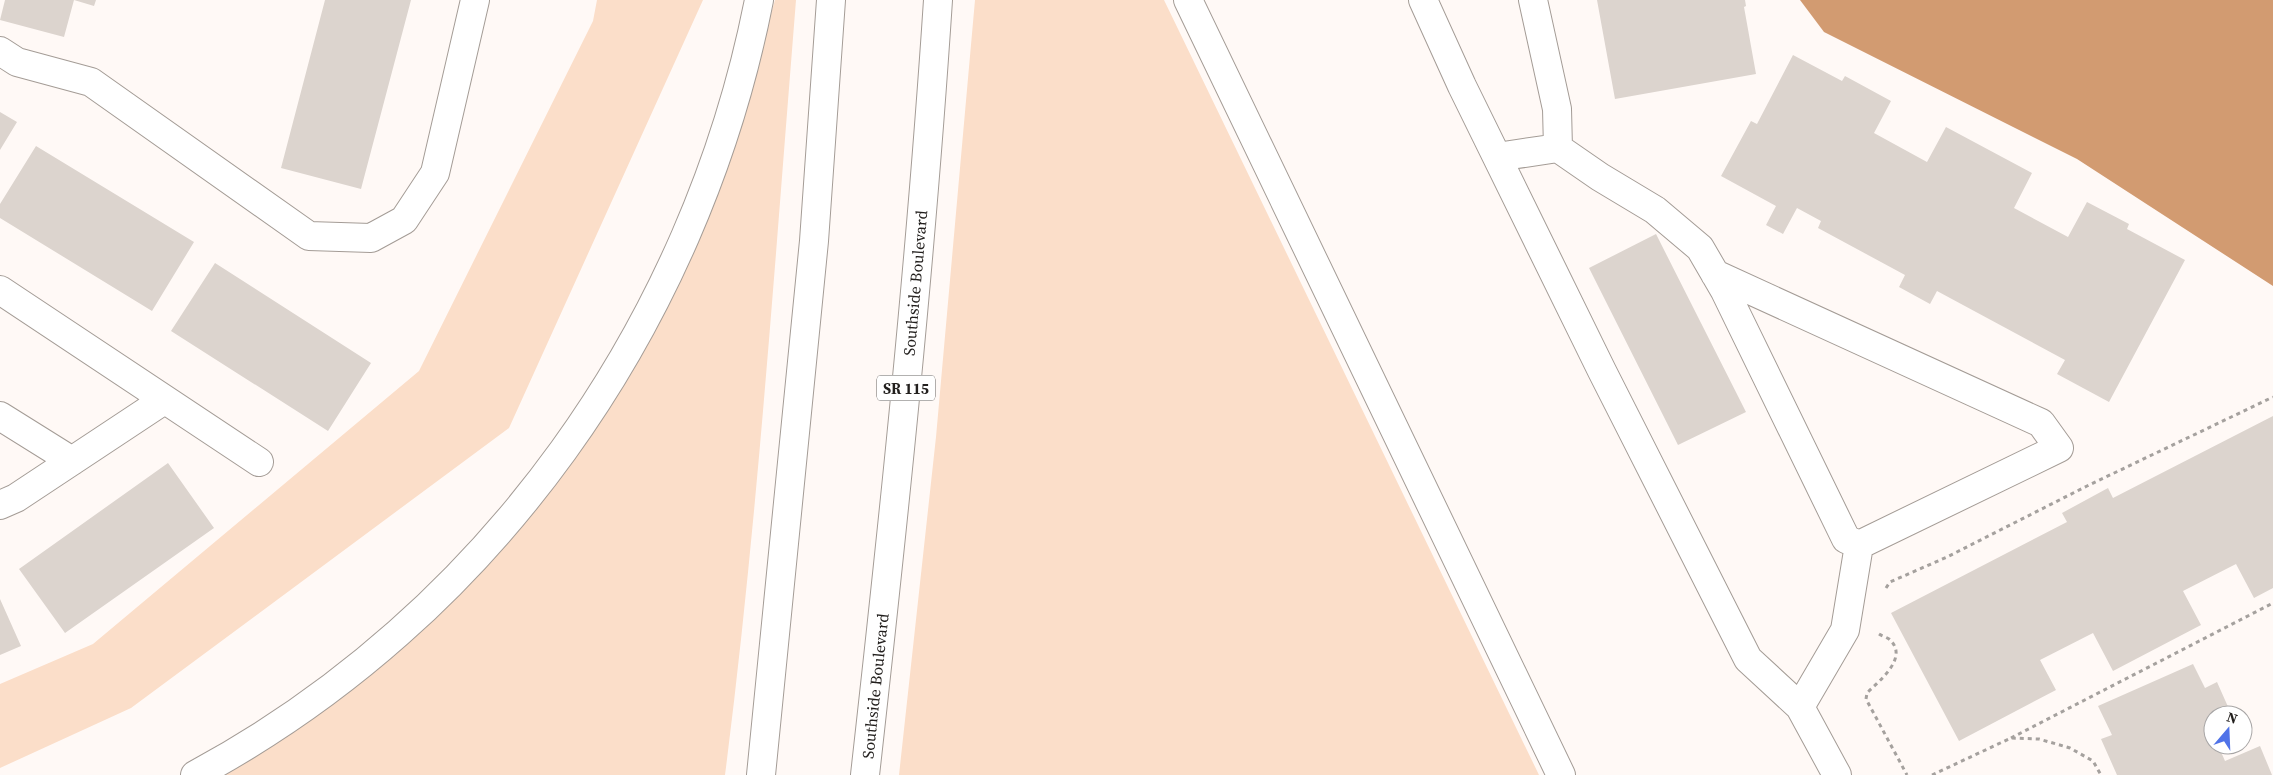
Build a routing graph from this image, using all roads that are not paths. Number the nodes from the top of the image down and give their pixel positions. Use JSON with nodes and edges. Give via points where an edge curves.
{"nodes":[{"id":1,"x":475,"y":0,"type":"edge"},
{"id":2,"x":759,"y":0,"type":"edge"},
{"id":3,"x":831,"y":0,"type":"edge"},
{"id":4,"x":938,"y":0,"type":"edge"},
{"id":5,"x":1188,"y":0,"type":"edge"},
{"id":6,"x":1423,"y":0,"type":"edge"},
{"id":7,"x":1533,"y":0,"type":"edge"},
{"id":8,"x":0,"y":51,"type":"edge"},
{"id":9,"x":1558,"y":148,"type":"junction"},
{"id":10,"x":1497,"y":157,"type":"junction"},
{"id":11,"x":1716,"y":274,"type":"junction"},
{"id":12,"x":0,"y":290,"type":"edge"},
{"id":13,"x":164,"y":400,"type":"junction"},
{"id":14,"x":0,"y":416,"type":"edge"},
{"id":15,"x":72,"y":461,"type":"junction"},
{"id":16,"x":259,"y":462,"type":"dead end"},
{"id":17,"x":0,"y":504,"type":"edge"},
{"id":18,"x":1859,"y":545,"type":"junction"},
{"id":19,"x":1800,"y":707,"type":"junction"},
{"id":20,"x":195,"y":775,"type":"edge"},
{"id":21,"x":761,"y":775,"type":"edge"},
{"id":22,"x":865,"y":775,"type":"edge"},
{"id":23,"x":1561,"y":775,"type":"edge"},
{"id":24,"x":1837,"y":775,"type":"edge"}],
"edges":[{"from":1,"to":8,"type":"main road","via":[[435,173],[404,220],[371,238],[309,236],[90,82],[17,62]]},
{"from":2,"to":20,"type":"main road","via":[[740,86],[694,220],[627,356],[546,476],[456,579],[394,637],[341,681],[284,721]]},
{"from":3,"to":21,"type":"main road","via":[[813,251]]},
{"from":4,"to":22,"type":"main road","name":"Southside Boulevard","number":"SR 115","via":[[921,222]]},
{"from":5,"to":23,"type":"main road"},
{"from":6,"to":10,"type":"main road"},
{"from":7,"to":9,"type":"main road","via":[[1557,109]]},
{"from":9,"to":10,"type":"main road"},
{"from":9,"to":11,"type":"main road","via":[[1600,178],[1655,210],[1700,248]]},
{"from":10,"to":19,"type":"main road","via":[[1748,659]]},
{"from":11,"to":18,"type":"main road","via":[[1846,539]]},
{"from":11,"to":18,"type":"main road","via":[[2041,423],[2059,448]]},
{"from":12,"to":13,"type":"main road"},
{"from":13,"to":15,"type":"main road"},
{"from":13,"to":16,"type":"main road"},
{"from":14,"to":15,"type":"main road"},
{"from":15,"to":17,"type":"main road","via":[[16,498]]},
{"from":18,"to":19,"type":"main road","via":[[1845,630]]},
{"from":19,"to":24,"type":"main road"}]}
